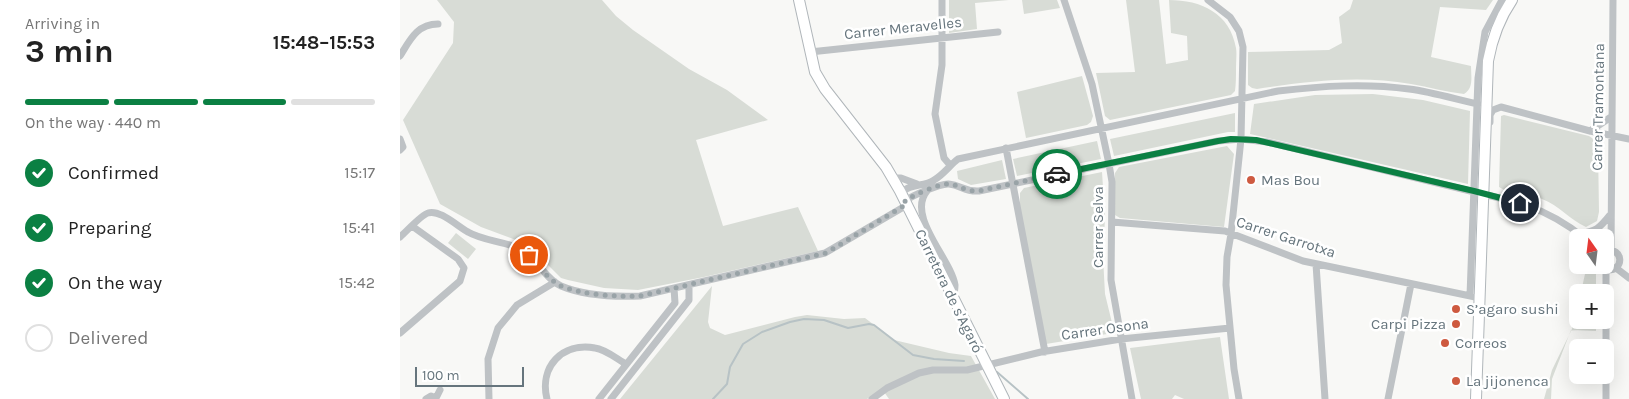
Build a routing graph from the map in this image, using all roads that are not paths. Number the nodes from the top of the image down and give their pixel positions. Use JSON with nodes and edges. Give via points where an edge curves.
{"nodes":[{"id":1,"x":799,"y":0,"type":"edge"},
{"id":2,"x":942,"y":0,"type":"edge"},
{"id":3,"x":1064,"y":0,"type":"edge"},
{"id":4,"x":1208,"y":0,"type":"edge"},
{"id":5,"x":1502,"y":0,"type":"edge"},
{"id":6,"x":1512,"y":0,"type":"edge"},
{"id":7,"x":1614,"y":0,"type":"edge"},
{"id":8,"x":438,"y":24,"type":"dead end"},
{"id":9,"x":998,"y":32,"type":"dead end"},
{"id":10,"x":943,"y":37,"type":"junction"},
{"id":11,"x":810,"y":52,"type":"junction"},
{"id":12,"x":400,"y":56,"type":"edge"},
{"id":13,"x":1242,"y":98,"type":"junction"},
{"id":14,"x":1478,"y":104,"type":"junction"},
{"id":15,"x":1612,"y":118,"type":"junction"},
{"id":16,"x":1102,"y":128,"type":"junction"},
{"id":17,"x":1590,"y":131,"type":"junction"},
{"id":18,"x":1611,"y":135,"type":"junction"},
{"id":19,"x":400,"y":139,"type":"edge"},
{"id":20,"x":1241,"y":139,"type":"junction"},
{"id":21,"x":1629,"y":139,"type":"edge"},
{"id":22,"x":402,"y":148,"type":"edge"},
{"id":23,"x":1006,"y":148,"type":"junction"},
{"id":24,"x":1484,"y":158,"type":"junction"},
{"id":25,"x":1109,"y":164,"type":"junction"},
{"id":26,"x":950,"y":165,"type":"junction"},
{"id":27,"x":892,"y":178,"type":"junction"},
{"id":28,"x":917,"y":184,"type":"junction"},
{"id":29,"x":1014,"y":184,"type":"junction"},
{"id":30,"x":927,"y":191,"type":"junction"},
{"id":31,"x":1478,"y":192,"type":"junction"},
{"id":32,"x":904,"y":199,"type":"junction"},
{"id":33,"x":1610,"y":215,"type":"junction"},
{"id":34,"x":1112,"y":222,"type":"junction"},
{"id":35,"x":412,"y":226,"type":"junction"},
{"id":36,"x":1571,"y":229,"type":"edge"},
{"id":37,"x":1598,"y":229,"type":"edge"},
{"id":38,"x":1609,"y":229,"type":"edge"},
{"id":39,"x":1231,"y":234,"type":"junction"},
{"id":40,"x":400,"y":238,"type":"edge"},
{"id":41,"x":1614,"y":252,"type":"edge"},
{"id":42,"x":1316,"y":264,"type":"junction"},
{"id":43,"x":1616,"y":268,"type":"joint"},
{"id":44,"x":1603,"y":274,"type":"edge"},
{"id":45,"x":1629,"y":278,"type":"edge"},
{"id":46,"x":554,"y":282,"type":"junction"},
{"id":47,"x":1411,"y":284,"type":"junction"},
{"id":48,"x":689,"y":285,"type":"junction"},
{"id":49,"x":674,"y":288,"type":"junction"},
{"id":50,"x":1475,"y":297,"type":"junction"},
{"id":51,"x":954,"y":300,"type":"junction"},
{"id":52,"x":1230,"y":328,"type":"junction"},
{"id":53,"x":400,"y":333,"type":"edge"},
{"id":54,"x":1121,"y":339,"type":"junction"},
{"id":55,"x":1045,"y":352,"type":"junction"},
{"id":56,"x":626,"y":364,"type":"junction"},
{"id":57,"x":985,"y":364,"type":"junction"},
{"id":58,"x":440,"y":390,"type":"dead end"},
{"id":59,"x":437,"y":398,"type":"edge"},
{"id":60,"x":426,"y":399,"type":"edge"},
{"id":61,"x":489,"y":399,"type":"edge"},
{"id":62,"x":547,"y":399,"type":"edge"},
{"id":63,"x":599,"y":399,"type":"edge"},
{"id":64,"x":611,"y":399,"type":"edge"},
{"id":65,"x":872,"y":399,"type":"edge"},
{"id":66,"x":1004,"y":399,"type":"edge"},
{"id":67,"x":1132,"y":399,"type":"edge"},
{"id":68,"x":1239,"y":399,"type":"edge"},
{"id":69,"x":1325,"y":399,"type":"edge"},
{"id":70,"x":1388,"y":399,"type":"edge"},
{"id":71,"x":1476,"y":399,"type":"edge"},
{"id":72,"x":1606,"y":399,"type":"edge"}],
"edges":[{"from":1,"to":11,"type":"street","name":"Carretera de s'Agaró"},
{"from":2,"to":10,"type":"street"},
{"from":3,"to":16,"type":"street","name":"Carrer Selva","via":[[1092,84]]},
{"from":4,"to":13,"type":"street","via":[[1230,17],[1240,31],[1243,47]]},
{"from":5,"to":14,"type":"street","via":[[1485,32],[1478,78]]},
{"from":6,"to":24,"type":"street","via":[[1496,30],[1488,61]]},
{"from":7,"to":15,"type":"street","name":"Carrer Tramontana"},
{"from":8,"to":12,"type":"street","via":[[427,24],[414,34]]},
{"from":9,"to":10,"type":"street","name":"Carrer Meravelles"},
{"from":10,"to":11,"type":"street","name":"Carrer Meravelles"},
{"from":10,"to":26,"type":"street","via":[[935,114],[944,158]]},
{"from":11,"to":27,"type":"street","name":"Carretera de s'Agaró","via":[[815,72],[825,89]]},
{"from":13,"to":14,"type":"street","via":[[1320,86],[1373,85],[1410,89]]},
{"from":13,"to":16,"type":"street"},
{"from":13,"to":20,"type":"street"},
{"from":14,"to":31,"type":"street"},
{"from":15,"to":17,"type":"street"},
{"from":15,"to":18,"type":"street","name":"Carrer Tramontana"},
{"from":16,"to":23,"type":"street"},
{"from":16,"to":25,"type":"street","name":"Carrer Selva"},
{"from":17,"to":18,"type":"street"},
{"from":17,"to":24,"type":"street","via":[[1496,108],[1490,115],[1488,149]]},
{"from":18,"to":21,"type":"street"},
{"from":18,"to":33,"type":"street","name":"Carrer Tramontana"},
{"from":19,"to":22,"type":"street"},
{"from":20,"to":25,"type":"street"},
{"from":20,"to":31,"type":"street","via":[[1268,142]]},
{"from":20,"to":39,"type":"street"},
{"from":23,"to":26,"type":"street","via":[[958,159]]},
{"from":23,"to":29,"type":"street"},
{"from":24,"to":31,"type":"street"},
{"from":25,"to":29,"type":"street"},
{"from":25,"to":34,"type":"street","name":"Carrer Selva"},
{"from":26,"to":28,"type":"street","via":[[935,180]]},
{"from":27,"to":28,"type":"street"},
{"from":27,"to":32,"type":"street","name":"Carretera de s'Agaró"},
{"from":28,"to":32,"type":"street","via":[[905,189]]},
{"from":29,"to":30,"type":"street","via":[[969,192],[948,184]]},
{"from":29,"to":55,"type":"street"},
{"from":30,"to":32,"type":"street"},
{"from":30,"to":51,"type":"street","via":[[921,212],[955,285]]},
{"from":31,"to":36,"type":"street","via":[[1542,210]]},
{"from":31,"to":50,"type":"street"},
{"from":32,"to":48,"type":"street","via":[[826,253]]},
{"from":32,"to":51,"type":"street","name":"Carretera de s'Agaró"},
{"from":33,"to":37,"type":"street"},
{"from":33,"to":38,"type":"street","name":"Carrer Tramontana"},
{"from":34,"to":39,"type":"street","name":"Carrer Garrotxa"},
{"from":34,"to":54,"type":"street","name":"Carrer Selva","via":[[1111,280]]},
{"from":35,"to":40,"type":"street"},
{"from":35,"to":46,"type":"street","via":[[427,213],[435,212],[470,233],[520,249]]},
{"from":35,"to":53,"type":"street","via":[[458,259],[464,268],[460,281]]},
{"from":39,"to":42,"type":"street","name":"Carrer Garrotxa"},
{"from":39,"to":52,"type":"street","via":[[1226,285]]},
{"from":41,"to":43,"type":"street","name":"Carrer Tramontana","via":[[1620,257]]},
{"from":42,"to":47,"type":"street","name":"Carrer Garrotxa"},
{"from":42,"to":69,"type":"street"},
{"from":43,"to":45,"type":"street"},
{"from":44,"to":72,"type":"street"},
{"from":46,"to":49,"type":"street","via":[[584,292],[618,297],[640,296]]},
{"from":46,"to":61,"type":"street","via":[[517,305],[498,328],[488,359]]},
{"from":47,"to":50,"type":"street","name":"Carrer Garrotxa"},
{"from":47,"to":70,"type":"street"},
{"from":48,"to":49,"type":"street"},
{"from":48,"to":64,"type":"street","via":[[689,300]]},
{"from":49,"to":56,"type":"street","via":[[675,303]]},
{"from":50,"to":71,"type":"street"},
{"from":51,"to":57,"type":"street","name":"Carretera de s'Agaró"},
{"from":52,"to":54,"type":"street","name":"Carrer Osona"},
{"from":52,"to":68,"type":"street"},
{"from":54,"to":55,"type":"street","name":"Carrer Osona"},
{"from":54,"to":67,"type":"street","name":"Carrer Selva"},
{"from":55,"to":57,"type":"street","name":"Carrer Osona"},
{"from":56,"to":62,"type":"street","via":[[596,348],[576,348],[556,357],[546,378]]},
{"from":56,"to":63,"type":"street"},
{"from":57,"to":65,"type":"street","name":"Carrer Osona","via":[[967,370],[919,373]]},
{"from":57,"to":66,"type":"street","name":"Carretera de s'Agaró"},
{"from":58,"to":59,"type":"street"},
{"from":59,"to":60,"type":"street","via":[[431,396]]}]}
